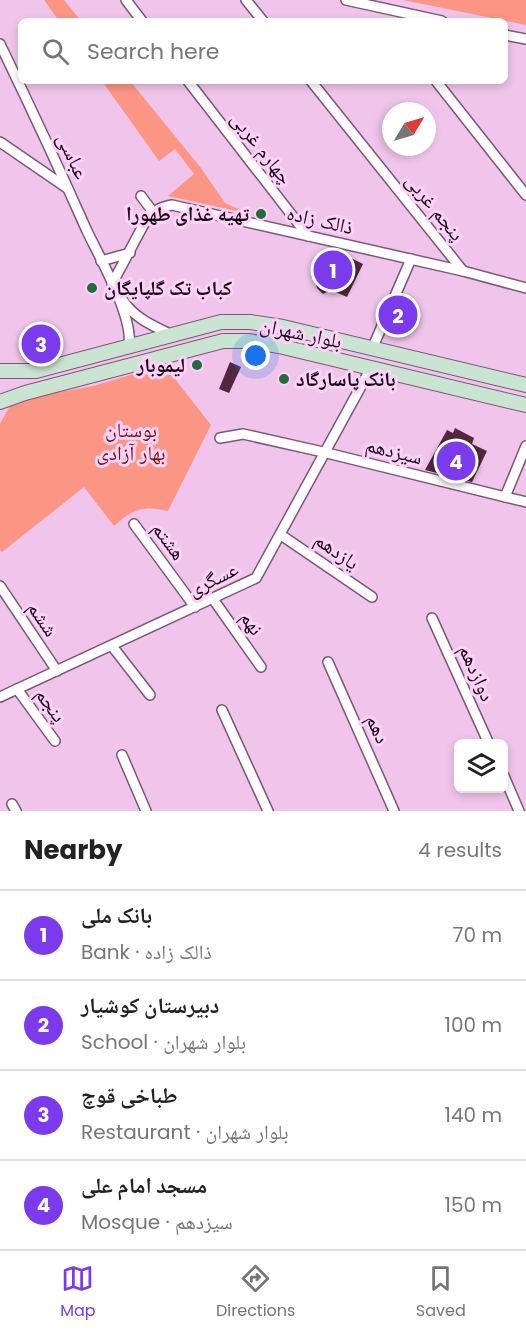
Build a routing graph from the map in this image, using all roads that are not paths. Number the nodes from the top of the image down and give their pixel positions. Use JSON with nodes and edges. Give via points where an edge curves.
{"nodes":[{"id":1,"x":126,"y":0,"type":"edge"},
{"id":2,"x":246,"y":0,"type":"edge"},
{"id":3,"x":346,"y":0,"type":"edge"},
{"id":4,"x":140,"y":18,"type":"edge"},
{"id":5,"x":261,"y":18,"type":"edge"},
{"id":6,"x":428,"y":18,"type":"edge"},
{"id":7,"x":508,"y":36,"type":"edge"},
{"id":8,"x":526,"y":39,"type":"edge"},
{"id":9,"x":0,"y":44,"type":"edge"},
{"id":10,"x":18,"y":82,"type":"edge"},
{"id":11,"x":19,"y":84,"type":"edge"},
{"id":12,"x":190,"y":84,"type":"edge"},
{"id":13,"x":313,"y":84,"type":"edge"},
{"id":14,"x":438,"y":84,"type":"edge"},
{"id":15,"x":0,"y":142,"type":"edge"},
{"id":16,"x":68,"y":188,"type":"junction"},
{"id":17,"x":526,"y":195,"type":"edge"},
{"id":18,"x":141,"y":196,"type":"dead end"},
{"id":19,"x":153,"y":212,"type":"junction"},
{"id":20,"x":308,"y":236,"type":"junction"},
{"id":21,"x":130,"y":253,"type":"junction"},
{"id":22,"x":411,"y":260,"type":"junction"},
{"id":23,"x":101,"y":261,"type":"junction"},
{"id":24,"x":463,"y":271,"type":"junction"},
{"id":25,"x":112,"y":284,"type":"junction"},
{"id":26,"x":526,"y":288,"type":"edge"},
{"id":27,"x":170,"y":334,"type":"junction"},
{"id":28,"x":129,"y":345,"type":"junction"},
{"id":29,"x":372,"y":349,"type":"junction"},
{"id":30,"x":370,"y":368,"type":"junction"},
{"id":31,"x":0,"y":371,"type":"edge"},
{"id":32,"x":526,"y":385,"type":"edge"},
{"id":33,"x":0,"y":402,"type":"edge"},
{"id":34,"x":526,"y":405,"type":"edge"},
{"id":35,"x":220,"y":438,"type":"dead end"},
{"id":36,"x":526,"y":447,"type":"edge"},
{"id":37,"x":323,"y":452,"type":"junction"},
{"id":38,"x":506,"y":497,"type":"junction"},
{"id":39,"x":526,"y":502,"type":"edge"},
{"id":40,"x":134,"y":524,"type":"dead end"},
{"id":41,"x":281,"y":535,"type":"junction"},
{"id":42,"x":0,"y":586,"type":"edge"},
{"id":43,"x":372,"y":597,"type":"dead end"},
{"id":44,"x":213,"y":599,"type":"junction"},
{"id":45,"x":195,"y":608,"type":"junction"},
{"id":46,"x":432,"y":618,"type":"dead end"},
{"id":47,"x":112,"y":646,"type":"junction"},
{"id":48,"x":328,"y":663,"type":"dead end"},
{"id":49,"x":261,"y":667,"type":"dead end"},
{"id":50,"x":57,"y":671,"type":"junction"},
{"id":51,"x":17,"y":689,"type":"junction"},
{"id":52,"x":150,"y":695,"type":"dead end"},
{"id":53,"x":0,"y":697,"type":"edge"},
{"id":54,"x":222,"y":710,"type":"dead end"},
{"id":55,"x":487,"y":739,"type":"edge"},
{"id":56,"x":55,"y":741,"type":"dead end"},
{"id":57,"x":122,"y":755,"type":"dead end"},
{"id":58,"x":508,"y":785,"type":"edge"},
{"id":59,"x":146,"y":811,"type":"edge"},
{"id":60,"x":268,"y":811,"type":"edge"},
{"id":61,"x":394,"y":811,"type":"edge"},
{"id":62,"x":519,"y":811,"type":"edge"}],
"edges":[{"from":1,"to":4,"type":"street"},
{"from":2,"to":5,"type":"street"},
{"from":3,"to":6,"type":"street"},
{"from":7,"to":8,"type":"street"},
{"from":9,"to":10,"type":"street","name":"عباسی"},
{"from":11,"to":16,"type":"street","name":"عباسی"},
{"from":12,"to":20,"type":"street","name":"چهارم غربی"},
{"from":13,"to":24,"type":"street","name":"پنجم غربی"},
{"from":14,"to":17,"type":"street"},
{"from":15,"to":16,"type":"street"},
{"from":16,"to":23,"type":"street","name":"عباسی"},
{"from":18,"to":19,"type":"street"},
{"from":19,"to":20,"type":"street","name":"ذالک زاده","via":[[172,205]]},
{"from":19,"to":21,"type":"street"},
{"from":20,"to":22,"type":"street","name":"ذالک زاده"},
{"from":21,"to":23,"type":"street"},
{"from":21,"to":25,"type":"street"},
{"from":22,"to":24,"type":"street","name":"ذالک زاده"},
{"from":22,"to":29,"type":"street"},
{"from":23,"to":25,"type":"street","name":"عباسی"},
{"from":24,"to":26,"type":"street","name":"ذالک زاده"},
{"from":25,"to":27,"type":"street","via":[[128,309]]},
{"from":25,"to":28,"type":"street","via":[[128,326]]},
{"from":27,"to":28,"type":"street","name":"بلوار شهران"},
{"from":27,"to":29,"type":"street","name":"بلوار شهران","via":[[221,322],[250,322]]},
{"from":28,"to":31,"type":"street","name":"بلوار شهران","via":[[36,371]]},
{"from":29,"to":32,"type":"street","name":"بلوار شهران"},
{"from":30,"to":33,"type":"street","name":"بلوار شهران","via":[[279,346],[223,341]]},
{"from":30,"to":34,"type":"street","name":"بلوار شهران"},
{"from":30,"to":37,"type":"street","name":"عسگری"},
{"from":35,"to":37,"type":"street","via":[[243,434]]},
{"from":36,"to":38,"type":"street"},
{"from":37,"to":38,"type":"street","name":"سیزدهم"},
{"from":37,"to":41,"type":"street","name":"عسگری"},
{"from":38,"to":39,"type":"street","name":"سیزدهم"},
{"from":40,"to":45,"type":"street","name":"هشتم"},
{"from":41,"to":43,"type":"street","name":"یازدهم"},
{"from":41,"to":44,"type":"street","name":"عسگری","via":[[256,578]]},
{"from":42,"to":50,"type":"street","name":"ششم"},
{"from":44,"to":45,"type":"street","name":"عسگری"},
{"from":44,"to":49,"type":"street","name":"نهم"},
{"from":45,"to":47,"type":"street","name":"عسگری"},
{"from":46,"to":55,"type":"street","name":"دوازدهم"},
{"from":47,"to":50,"type":"street","name":"عسگری"},
{"from":47,"to":52,"type":"street"},
{"from":48,"to":61,"type":"street","name":"دهم"},
{"from":50,"to":51,"type":"street","name":"عسگری"},
{"from":51,"to":53,"type":"street","name":"عسگری"},
{"from":51,"to":56,"type":"street","name":"پنجم"},
{"from":54,"to":60,"type":"street"},
{"from":57,"to":59,"type":"street"},
{"from":58,"to":62,"type":"street"}]}
